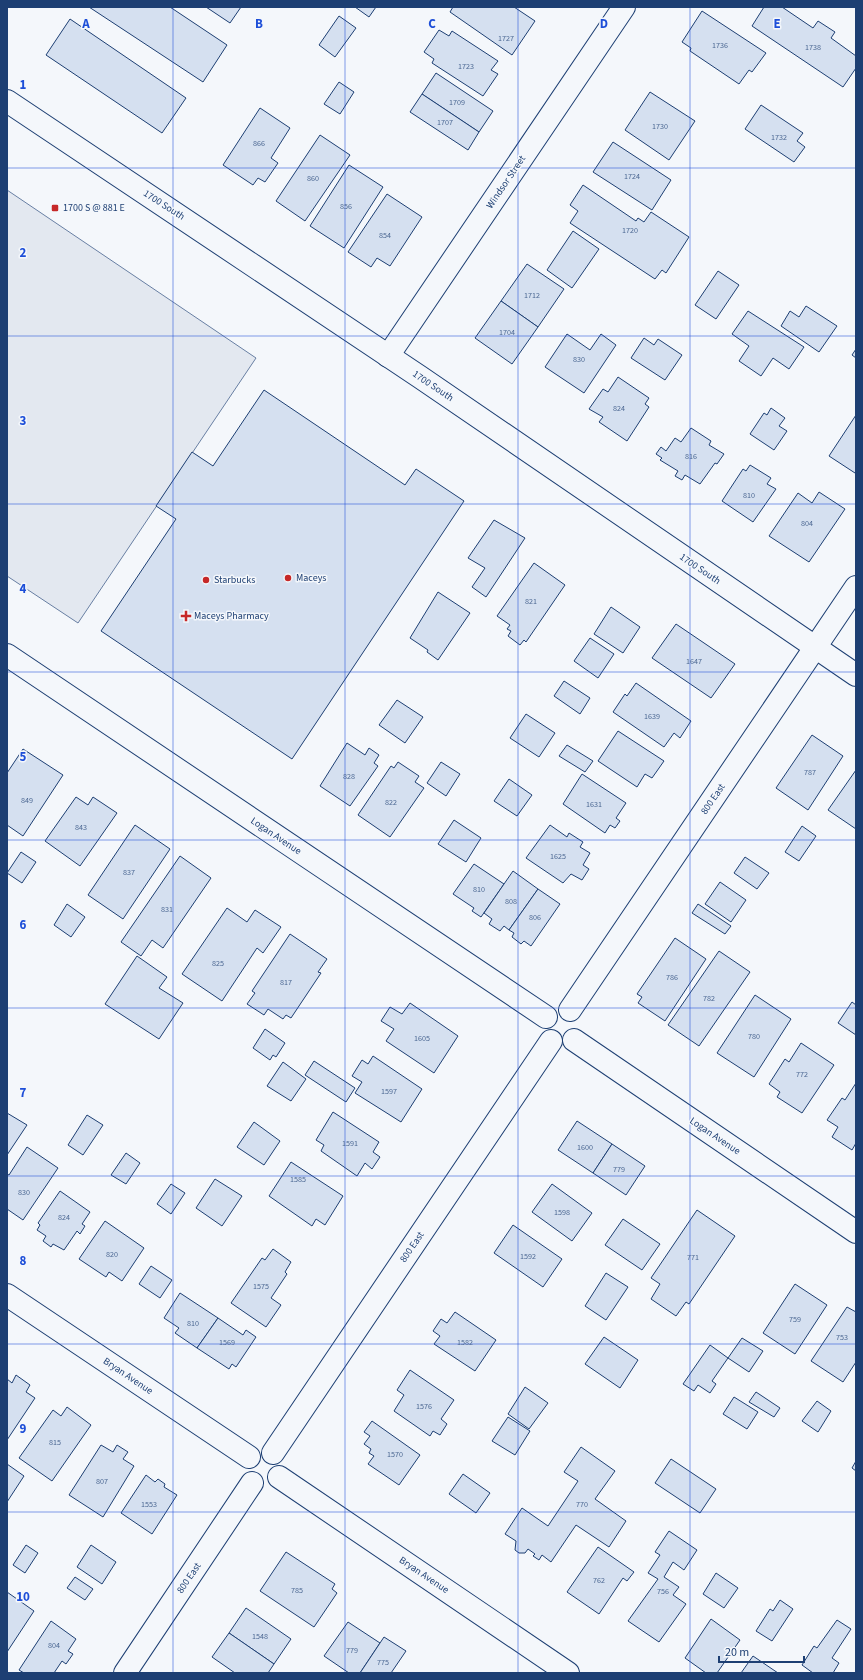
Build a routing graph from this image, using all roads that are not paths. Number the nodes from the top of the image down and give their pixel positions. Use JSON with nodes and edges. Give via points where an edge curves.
{"nodes":[{"id":1,"x":624,"y":7,"type":"edge"},
{"id":2,"x":7,"y":101,"type":"edge"},
{"id":3,"x":388,"y":356,"type":"junction"},
{"id":4,"x":856,"y":587,"type":"edge"},
{"id":5,"x":815,"y":648,"type":"junction"},
{"id":6,"x":7,"y":655,"type":"edge"},
{"id":7,"x":856,"y":675,"type":"edge"},
{"id":8,"x":570,"y":1010,"type":"junction"},
{"id":9,"x":546,"y":1017,"type":"junction"},
{"id":10,"x":551,"y":1040,"type":"junction"},
{"id":11,"x":574,"y":1040,"type":"junction"},
{"id":12,"x":856,"y":1232,"type":"edge"},
{"id":13,"x":7,"y":1295,"type":"edge"},
{"id":14,"x":273,"y":1453,"type":"junction"},
{"id":15,"x":249,"y":1457,"type":"junction"},
{"id":16,"x":279,"y":1477,"type":"junction"},
{"id":17,"x":252,"y":1482,"type":"junction"},
{"id":18,"x":125,"y":1673,"type":"edge"},
{"id":19,"x":568,"y":1673,"type":"edge"}],
"edges":[{"from":1,"to":3,"type":"street","name":"Windsor Street"},
{"from":2,"to":3,"type":"street","name":"1700 South"},
{"from":3,"to":5,"type":"street","name":"1700 South"},
{"from":4,"to":5,"type":"street","name":"800 East"},
{"from":5,"to":7,"type":"street","name":"1700 South"},
{"from":5,"to":8,"type":"street","name":"800 East"},
{"from":6,"to":9,"type":"street","name":"Logan Avenue"},
{"from":8,"to":9,"type":"street","via":[[555,1009]]},
{"from":8,"to":11,"type":"street","via":[[575,1014],[579,1025]]},
{"from":9,"to":10,"type":"street","via":[[544,1031]]},
{"from":10,"to":11,"type":"street","via":[[561,1044]]},
{"from":10,"to":14,"type":"street","name":"800 East"},
{"from":11,"to":12,"type":"street","name":"Logan Avenue"},
{"from":13,"to":15,"type":"street","name":"Bryan Avenue"},
{"from":14,"to":15,"type":"street","via":[[262,1450]]},
{"from":14,"to":16,"type":"street","via":[[282,1467]]},
{"from":15,"to":17,"type":"street","via":[[246,1474]]},
{"from":16,"to":17,"type":"street","via":[[268,1486]]},
{"from":16,"to":19,"type":"street","name":"Bryan Avenue"},
{"from":17,"to":18,"type":"street","name":"800 East"}]}
